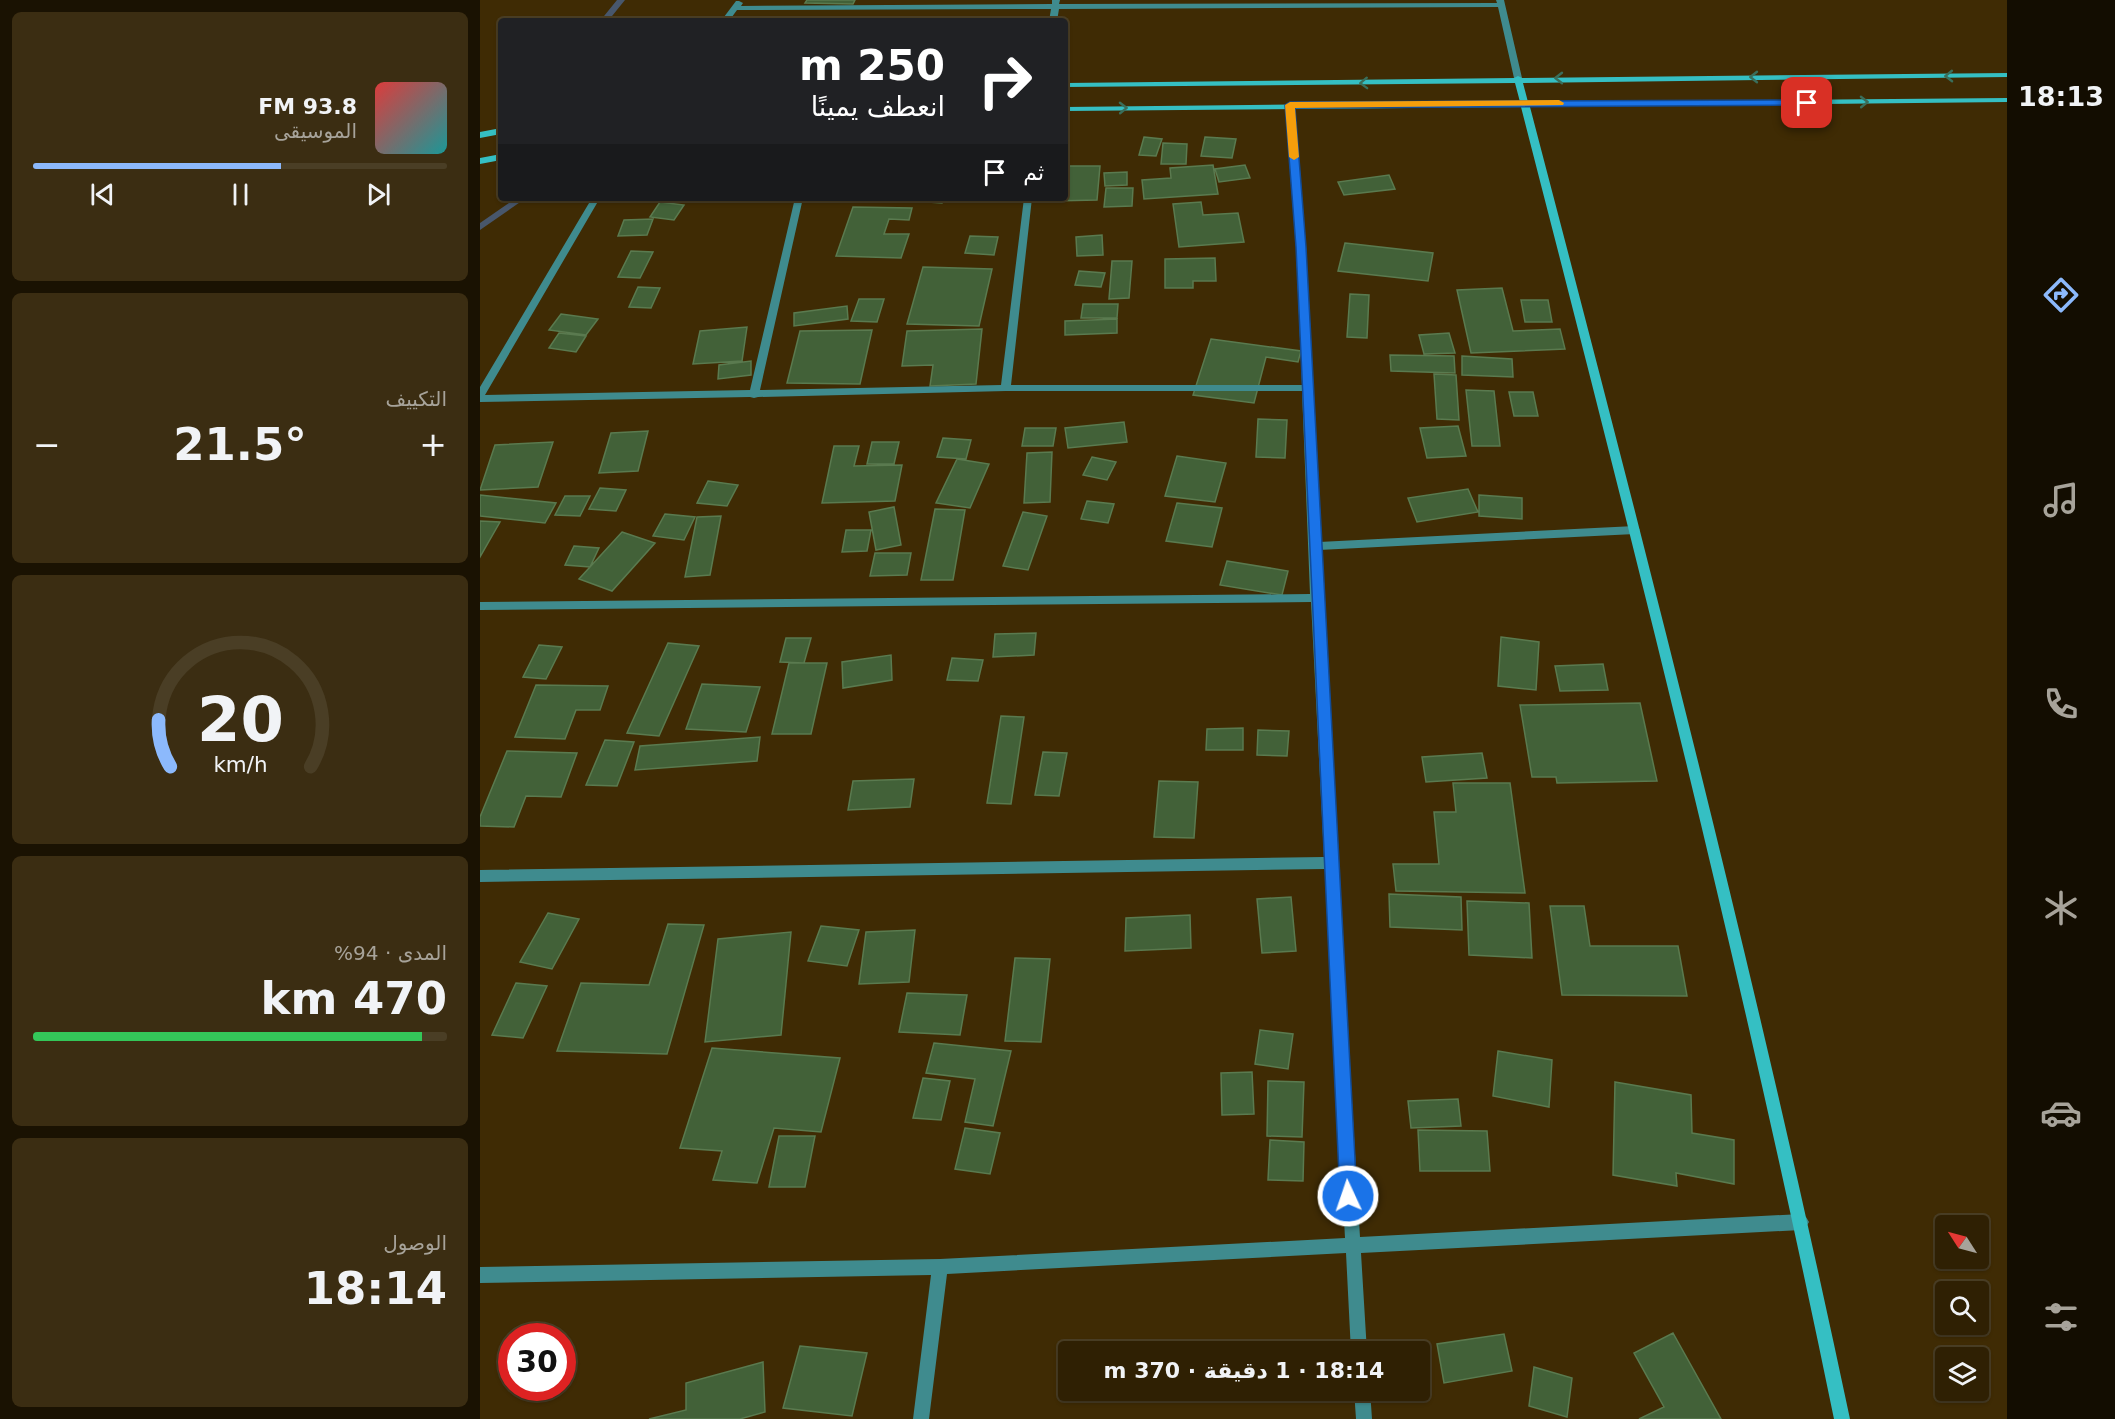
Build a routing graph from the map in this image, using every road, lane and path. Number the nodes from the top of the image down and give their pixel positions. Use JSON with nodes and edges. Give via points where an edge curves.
{"nodes":[{"id":1,"x":741,"y":0,"type":"edge"},
{"id":2,"x":1056,"y":3,"type":"edge"},
{"id":3,"x":1501,"y":3,"type":"edge"},
{"id":4,"x":736,"y":8,"type":"junction"},
{"id":5,"x":728,"y":18,"type":"edge"},
{"id":6,"x":1054,"y":18,"type":"edge"},
{"id":7,"x":2007,"y":75,"type":"edge"},
{"id":8,"x":1518,"y":78,"type":"junction"},
{"id":9,"x":1068,"y":85,"type":"edge"},
{"id":10,"x":2007,"y":100,"type":"edge"},
{"id":11,"x":1525,"y":103,"type":"junction"},
{"id":12,"x":1290,"y":105,"type":"junction"},
{"id":13,"x":1068,"y":109,"type":"edge"},
{"id":14,"x":498,"y":132,"type":"edge"},
{"id":15,"x":480,"y":135,"type":"edge"},
{"id":16,"x":498,"y":158,"type":"edge"},
{"id":17,"x":480,"y":161,"type":"edge"},
{"id":18,"x":594,"y":201,"type":"edge"},
{"id":19,"x":798,"y":201,"type":"edge"},
{"id":20,"x":1028,"y":201,"type":"edge"},
{"id":21,"x":1006,"y":388,"type":"junction"},
{"id":22,"x":1308,"y":388,"type":"junction"},
{"id":23,"x":754,"y":395,"type":"junction"},
{"id":24,"x":480,"y":397,"type":"edge"},
{"id":25,"x":1635,"y":530,"type":"junction"},
{"id":26,"x":1316,"y":546,"type":"junction"},
{"id":27,"x":1317,"y":598,"type":"junction"},
{"id":28,"x":480,"y":606,"type":"edge"},
{"id":29,"x":1332,"y":863,"type":"junction"},
{"id":30,"x":480,"y":876,"type":"edge"},
{"id":31,"x":1801,"y":1222,"type":"junction"},
{"id":32,"x":1351,"y":1244,"type":"junction"},
{"id":33,"x":940,"y":1267,"type":"junction"},
{"id":34,"x":480,"y":1275,"type":"edge"},
{"id":35,"x":1358,"y":1341,"type":"edge"},
{"id":36,"x":1363,"y":1401,"type":"edge"},
{"id":37,"x":921,"y":1419,"type":"edge"},
{"id":38,"x":1364,"y":1419,"type":"edge"},
{"id":39,"x":1842,"y":1419,"type":"edge"}],
"edges":[{"from":1,"to":4,"type":"street"},
{"from":2,"to":3,"type":"street"},
{"from":2,"to":4,"type":"street"},
{"from":2,"to":6,"type":"street"},
{"from":3,"to":8,"type":"street"},
{"from":4,"to":5,"type":"street"},
{"from":7,"to":8,"type":"main road","one_way":true},
{"from":8,"to":9,"type":"main road","one_way":true},
{"from":8,"to":11,"type":"main road"},
{"from":11,"to":10,"type":"main road","one_way":true},
{"from":11,"to":12,"type":"main road"},
{"from":11,"to":25,"type":"main road"},
{"from":13,"to":12,"type":"main road","one_way":true},
{"from":12,"to":22,"type":"street"},
{"from":14,"to":15,"type":"main road"},
{"from":16,"to":17,"type":"main road"},
{"from":18,"to":24,"type":"street"},
{"from":19,"to":23,"type":"street"},
{"from":20,"to":21,"type":"street"},
{"from":21,"to":22,"type":"street"},
{"from":21,"to":23,"type":"street"},
{"from":22,"to":26,"type":"street"},
{"from":23,"to":24,"type":"street"},
{"from":25,"to":26,"type":"street"},
{"from":25,"to":31,"type":"main road"},
{"from":26,"to":27,"type":"street"},
{"from":27,"to":28,"type":"street"},
{"from":27,"to":29,"type":"street"},
{"from":29,"to":30,"type":"street"},
{"from":29,"to":32,"type":"street"},
{"from":31,"to":32,"type":"street"},
{"from":31,"to":39,"type":"main road"},
{"from":32,"to":33,"type":"street"},
{"from":32,"to":35,"type":"street"},
{"from":33,"to":34,"type":"street"},
{"from":33,"to":37,"type":"street"},
{"from":36,"to":38,"type":"street"}]}
